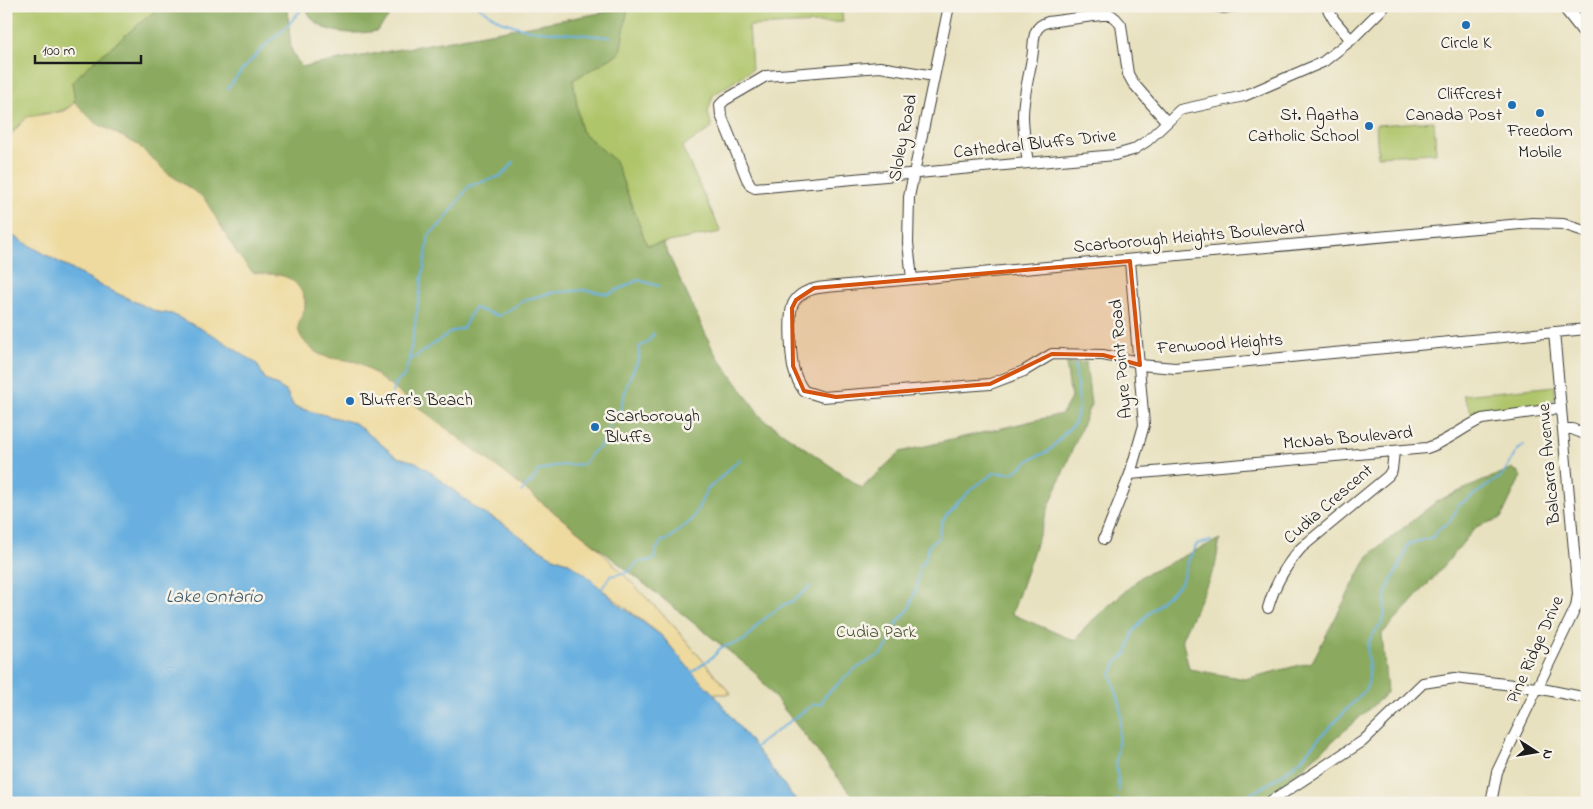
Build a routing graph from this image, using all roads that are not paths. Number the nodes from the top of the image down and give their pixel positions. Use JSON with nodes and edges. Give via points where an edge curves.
{"nodes":[{"id":1,"x":949,"y":6,"type":"edge"},
{"id":2,"x":1214,"y":6,"type":"edge"},
{"id":3,"x":1235,"y":6,"type":"edge"},
{"id":4,"x":1326,"y":6,"type":"edge"},
{"id":5,"x":1385,"y":6,"type":"edge"},
{"id":6,"x":1565,"y":6,"type":"edge"},
{"id":7,"x":1587,"y":34,"type":"edge"},
{"id":8,"x":1351,"y":40,"type":"junction"},
{"id":9,"x":934,"y":76,"type":"junction"},
{"id":10,"x":1166,"y":121,"type":"junction"},
{"id":11,"x":1028,"y":163,"type":"junction"},
{"id":12,"x":913,"y":173,"type":"junction"},
{"id":13,"x":1587,"y":232,"type":"edge"},
{"id":14,"x":1130,"y":261,"type":"junction"},
{"id":15,"x":912,"y":279,"type":"junction"},
{"id":16,"x":1587,"y":329,"type":"edge"},
{"id":17,"x":1554,"y":332,"type":"junction"},
{"id":18,"x":1140,"y":365,"type":"junction"},
{"id":19,"x":804,"y":391,"type":"joint"},
{"id":20,"x":1561,"y":408,"type":"junction"},
{"id":21,"x":1563,"y":429,"type":"junction"},
{"id":22,"x":1587,"y":435,"type":"edge"},
{"id":23,"x":1394,"y":452,"type":"junction"},
{"id":24,"x":1130,"y":474,"type":"junction"},
{"id":25,"x":1104,"y":539,"type":"dead end"},
{"id":26,"x":1583,"y":594,"type":"edge"},
{"id":27,"x":1587,"y":606,"type":"edge"},
{"id":28,"x":1576,"y":607,"type":"junction"},
{"id":29,"x":1268,"y":608,"type":"dead end"},
{"id":30,"x":1537,"y":688,"type":"junction"},
{"id":31,"x":1587,"y":698,"type":"edge"},
{"id":32,"x":1268,"y":803,"type":"edge"},
{"id":33,"x":1491,"y":803,"type":"edge"}],
"edges":[{"from":1,"to":9,"type":"street","name":"Sloley Road"},
{"from":2,"to":3,"type":"street"},
{"from":4,"to":8,"type":"street"},
{"from":5,"to":8,"type":"street","name":"Cathedral Bluffs Drive"},
{"from":6,"to":7,"type":"main road"},
{"from":8,"to":10,"type":"street","name":"Cathedral Bluffs Drive","via":[[1332,57],[1308,70],[1244,96],[1180,110]]},
{"from":9,"to":12,"type":"street","name":"Sloley Road"},
{"from":9,"to":12,"type":"street","name":"Cathedral Bluffs Drive","via":[[880,67],[766,76],[720,105],[725,126],[751,186],[762,188]]},
{"from":10,"to":11,"type":"street","name":"Cathedral Bluffs Drive","via":[[1147,141],[1115,156]]},
{"from":10,"to":11,"type":"street","via":[[1128,74],[1121,25],[1111,15],[1041,24],[1034,32],[1023,116]]},
{"from":11,"to":12,"type":"street","name":"Cathedral Bluffs Drive"},
{"from":12,"to":15,"type":"street","name":"Sloley Road","via":[[908,217]]},
{"from":13,"to":14,"type":"street","name":"Scarborough Heights Boulevard","via":[[1564,224],[1540,222]]},
{"from":14,"to":15,"type":"street","name":"Scarborough Heights Boulevard"},
{"from":14,"to":18,"type":"street","name":"Ayre Point Road"},
{"from":15,"to":19,"type":"street","name":"Scarborough Heights Boulevard","via":[[814,288],[796,300],[792,308],[792,366]]},
{"from":16,"to":17,"type":"street","name":"Fenwood Heights"},
{"from":17,"to":18,"type":"street","name":"Fenwood Heights","via":[[1175,368]]},
{"from":17,"to":20,"type":"street","name":"Balcarra Avenue"},
{"from":18,"to":19,"type":"street","name":"Fenwood Heights","via":[[1103,355],[1052,354],[1024,371],[990,384],[836,397],[815,396]]},
{"from":18,"to":24,"type":"street","name":"Ayre Point Road","via":[[1144,425]]},
{"from":20,"to":21,"type":"street","name":"Balcarra Avenue"},
{"from":20,"to":23,"type":"street","name":"McNab Boulevard","via":[[1482,419],[1439,444]]},
{"from":21,"to":22,"type":"street"},
{"from":21,"to":26,"type":"street","name":"Balcarra Avenue"},
{"from":23,"to":24,"type":"street","name":"McNab Boulevard"},
{"from":23,"to":29,"type":"street","name":"Cudia Crescent","via":[[1388,476],[1291,559]]},
{"from":24,"to":25,"type":"street","name":"Ayre Point Road"},
{"from":26,"to":28,"type":"street","name":"Pine Ridge Drive"},
{"from":27,"to":28,"type":"street"},
{"from":28,"to":30,"type":"street","name":"Pine Ridge Drive"},
{"from":30,"to":31,"type":"street"},
{"from":30,"to":32,"type":"street","via":[[1456,678],[1423,683],[1363,741]]},
{"from":30,"to":33,"type":"street","name":"Pine Ridge Drive","via":[[1498,772]]}]}
